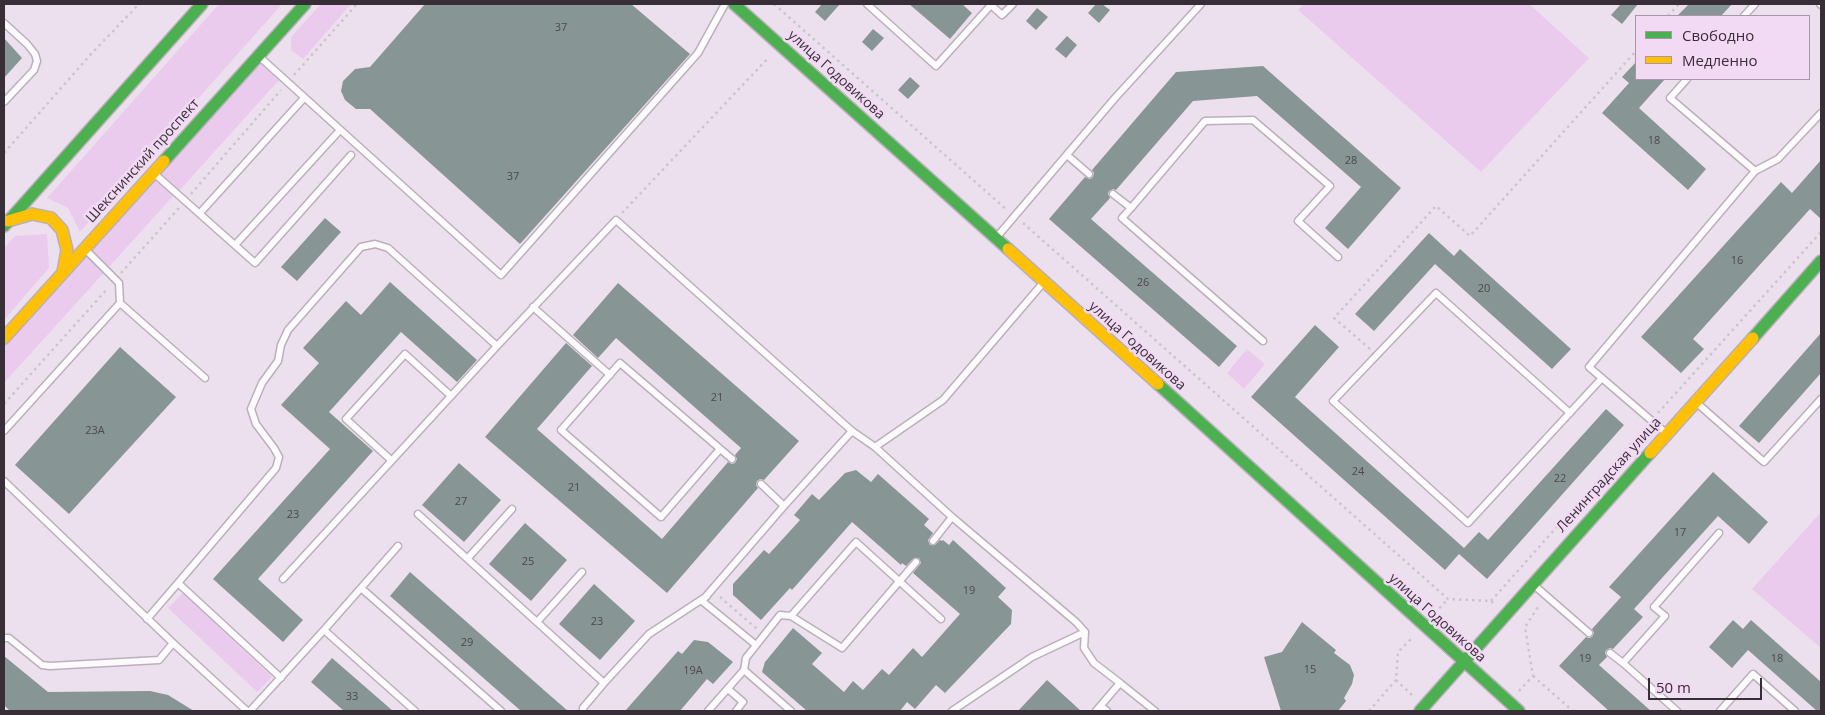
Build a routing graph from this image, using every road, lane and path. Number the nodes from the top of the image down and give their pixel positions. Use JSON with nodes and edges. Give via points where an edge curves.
{"nodes":[{"id":1,"x":139,"y":4,"type":"edge"},
{"id":2,"x":200,"y":4,"type":"edge"},
{"id":3,"x":305,"y":4,"type":"edge"},
{"id":4,"x":726,"y":4,"type":"edge"},
{"id":5,"x":734,"y":4,"type":"edge"},
{"id":6,"x":774,"y":4,"type":"edge"},
{"id":7,"x":867,"y":4,"type":"edge"},
{"id":8,"x":1013,"y":4,"type":"edge"},
{"id":9,"x":1201,"y":4,"type":"edge"},
{"id":10,"x":1679,"y":4,"type":"edge"},
{"id":11,"x":1755,"y":4,"type":"edge"},
{"id":12,"x":1669,"y":15,"type":"edge"},
{"id":13,"x":1745,"y":15,"type":"edge"},
{"id":14,"x":4,"y":23,"type":"edge"},
{"id":15,"x":780,"y":45,"type":"junction"},
{"id":16,"x":1635,"y":53,"type":"edge"},
{"id":17,"x":259,"y":56,"type":"junction"},
{"id":18,"x":1686,"y":80,"type":"edge"},
{"id":19,"x":304,"y":98,"type":"junction"},
{"id":20,"x":4,"y":102,"type":"edge"},
{"id":21,"x":1821,"y":113,"type":"edge"},
{"id":22,"x":340,"y":130,"type":"junction"},
{"id":23,"x":4,"y":153,"type":"edge"},
{"id":24,"x":351,"y":155,"type":"dead end"},
{"id":25,"x":1067,"y":155,"type":"junction"},
{"id":26,"x":1755,"y":171,"type":"junction"},
{"id":27,"x":153,"y":172,"type":"junction"},
{"id":28,"x":1089,"y":174,"type":"dead end"},
{"id":29,"x":1114,"y":194,"type":"dead end"},
{"id":30,"x":1131,"y":208,"type":"junction"},
{"id":31,"x":200,"y":213,"type":"junction"},
{"id":32,"x":1015,"y":216,"type":"junction"},
{"id":33,"x":616,"y":220,"type":"junction"},
{"id":34,"x":6,"y":223,"type":"edge"},
{"id":35,"x":996,"y":239,"type":"junction"},
{"id":36,"x":236,"y":246,"type":"junction"},
{"id":37,"x":84,"y":248,"type":"junction"},
{"id":38,"x":1338,"y":257,"type":"dead end"},
{"id":39,"x":1821,"y":260,"type":"edge"},
{"id":40,"x":63,"y":272,"type":"junction"},
{"id":41,"x":1044,"y":282,"type":"junction"},
{"id":42,"x":120,"y":303,"type":"junction"},
{"id":43,"x":533,"y":307,"type":"junction"},
{"id":44,"x":4,"y":338,"type":"edge"},
{"id":45,"x":1263,"y":342,"type":"dead end"},
{"id":46,"x":497,"y":346,"type":"junction"},
{"id":47,"x":1377,"y":356,"type":"junction"},
{"id":48,"x":610,"y":375,"type":"junction"},
{"id":49,"x":205,"y":378,"type":"dead end"},
{"id":50,"x":1602,"y":378,"type":"junction"},
{"id":51,"x":450,"y":395,"type":"junction"},
{"id":52,"x":1821,"y":399,"type":"edge"},
{"id":53,"x":1695,"y":401,"type":"junction"},
{"id":54,"x":1570,"y":413,"type":"junction"},
{"id":55,"x":4,"y":431,"type":"edge"},
{"id":56,"x":852,"y":431,"type":"junction"},
{"id":57,"x":1666,"y":434,"type":"junction"},
{"id":58,"x":875,"y":447,"type":"junction"},
{"id":59,"x":720,"y":448,"type":"junction"},
{"id":60,"x":732,"y":459,"type":"dead end"},
{"id":61,"x":391,"y":460,"type":"junction"},
{"id":62,"x":4,"y":481,"type":"edge"},
{"id":63,"x":761,"y":484,"type":"dead end"},
{"id":64,"x":784,"y":506,"type":"junction"},
{"id":65,"x":512,"y":509,"type":"dead end"},
{"id":66,"x":418,"y":514,"type":"dead end"},
{"id":67,"x":952,"y":516,"type":"junction"},
{"id":68,"x":1720,"y":534,"type":"dead end"},
{"id":69,"x":933,"y":541,"type":"dead end"},
{"id":70,"x":398,"y":546,"type":"dead end"},
{"id":71,"x":468,"y":558,"type":"junction"},
{"id":72,"x":916,"y":562,"type":"dead end"},
{"id":73,"x":582,"y":572,"type":"dead end"},
{"id":74,"x":282,"y":579,"type":"dead end"},
{"id":75,"x":900,"y":581,"type":"junction"},
{"id":76,"x":178,"y":583,"type":"junction"},
{"id":77,"x":1532,"y":584,"type":"junction"},
{"id":78,"x":361,"y":588,"type":"junction"},
{"id":79,"x":717,"y":595,"type":"dead end"},
{"id":80,"x":1546,"y":595,"type":"junction"},
{"id":81,"x":706,"y":596,"type":"junction"},
{"id":82,"x":1448,"y":599,"type":"junction"},
{"id":83,"x":1490,"y":601,"type":"dead end"},
{"id":84,"x":791,"y":616,"type":"junction"},
{"id":85,"x":941,"y":618,"type":"dead end"},
{"id":86,"x":147,"y":619,"type":"junction"},
{"id":87,"x":537,"y":622,"type":"junction"},
{"id":88,"x":1423,"y":626,"type":"junction"},
{"id":89,"x":324,"y":630,"type":"junction"},
{"id":90,"x":1085,"y":632,"type":"junction"},
{"id":91,"x":1589,"y":633,"type":"dead end"},
{"id":92,"x":764,"y":635,"type":"junction"},
{"id":93,"x":4,"y":638,"type":"edge"},
{"id":94,"x":173,"y":643,"type":"junction"},
{"id":95,"x":756,"y":645,"type":"junction"},
{"id":96,"x":1610,"y":653,"type":"dead end"},
{"id":97,"x":1464,"y":662,"type":"junction"},
{"id":98,"x":1623,"y":664,"type":"junction"},
{"id":99,"x":744,"y":670,"type":"junction"},
{"id":100,"x":1533,"y":676,"type":"junction"},
{"id":101,"x":281,"y":678,"type":"junction"},
{"id":102,"x":604,"y":683,"type":"junction"},
{"id":103,"x":1120,"y":684,"type":"junction"},
{"id":104,"x":728,"y":689,"type":"junction"},
{"id":105,"x":1508,"y":702,"type":"junction"},
{"id":106,"x":1099,"y":709,"type":"edge"},
{"id":107,"x":249,"y":711,"type":"edge"},
{"id":108,"x":415,"y":711,"type":"edge"},
{"id":109,"x":501,"y":711,"type":"edge"},
{"id":110,"x":583,"y":711,"type":"edge"},
{"id":111,"x":708,"y":711,"type":"edge"},
{"id":112,"x":736,"y":711,"type":"edge"},
{"id":113,"x":790,"y":711,"type":"edge"},
{"id":114,"x":952,"y":711,"type":"edge"},
{"id":115,"x":1106,"y":711,"type":"edge"},
{"id":116,"x":1155,"y":711,"type":"edge"},
{"id":117,"x":1369,"y":711,"type":"edge"},
{"id":118,"x":1420,"y":711,"type":"edge"},
{"id":119,"x":1519,"y":711,"type":"edge"},
{"id":120,"x":1574,"y":711,"type":"edge"},
{"id":121,"x":1677,"y":711,"type":"edge"},
{"id":122,"x":1720,"y":711,"type":"edge"},
{"id":123,"x":1795,"y":711,"type":"edge"}],
"edges":[{"from":1,"to":23,"type":"path"},
{"from":2,"to":34,"type":"street"},
{"from":3,"to":17,"type":"street","name":"Шекснинский проспект"},
{"from":4,"to":22,"type":"lane","via":[[698,53],[502,275]]},
{"from":5,"to":15,"type":"street","name":"улица Годовикова"},
{"from":6,"to":32,"type":"path"},
{"from":7,"to":8,"type":"lane","via":[[936,66],[991,6],[1002,15]]},
{"from":9,"to":25,"type":"lane"},
{"from":10,"to":12,"type":"path"},
{"from":11,"to":13,"type":"lane"},
{"from":14,"to":20,"type":"lane","via":[[27,44],[37,61],[34,70]]},
{"from":15,"to":33,"type":"path"},
{"from":15,"to":35,"type":"street","name":"улица Годовикова"},
{"from":16,"to":47,"type":"path","via":[[1470,236],[1436,206],[1334,318]]},
{"from":17,"to":19,"type":"lane"},
{"from":17,"to":27,"type":"street","name":"Шекснинский проспект"},
{"from":18,"to":26,"type":"lane","via":[[1670,98]]},
{"from":19,"to":22,"type":"lane"},
{"from":19,"to":31,"type":"lane"},
{"from":21,"to":26,"type":"lane","via":[[1778,158]]},
{"from":22,"to":36,"type":"lane"},
{"from":24,"to":36,"type":"lane","via":[[255,263]]},
{"from":25,"to":28,"type":"lane"},
{"from":25,"to":32,"type":"lane"},
{"from":26,"to":50,"type":"lane","via":[[1589,367]]},
{"from":27,"to":31,"type":"lane"},
{"from":27,"to":37,"type":"street","name":"Шекснинский проспект"},
{"from":29,"to":30,"type":"lane"},
{"from":30,"to":38,"type":"lane","via":[[1204,121],[1253,120],[1330,186],[1298,221]]},
{"from":30,"to":45,"type":"lane","via":[[1122,218]]},
{"from":31,"to":36,"type":"lane"},
{"from":32,"to":35,"type":"lane"},
{"from":32,"to":82,"type":"path"},
{"from":33,"to":43,"type":"lane"},
{"from":33,"to":56,"type":"lane"},
{"from":34,"to":40,"type":"street","via":[[32,214],[52,218],[62,230],[67,250]]},
{"from":35,"to":41,"type":"street","name":"улица Годовикова"},
{"from":37,"to":40,"type":"street","name":"Шекснинский проспект"},
{"from":37,"to":42,"type":"lane","via":[[119,283]]},
{"from":39,"to":53,"type":"street","name":"Ленинградская улица"},
{"from":40,"to":44,"type":"street","name":"Шекснинский проспект"},
{"from":41,"to":58,"type":"lane","via":[[943,400]]},
{"from":41,"to":88,"type":"street","name":"улица Годовикова"},
{"from":42,"to":49,"type":"lane"},
{"from":42,"to":55,"type":"lane"},
{"from":43,"to":46,"type":"lane"},
{"from":43,"to":48,"type":"lane"},
{"from":46,"to":51,"type":"lane"},
{"from":46,"to":76,"type":"lane","via":[[388,248],[375,244],[361,247],[288,330],[278,361],[262,383],[250,409],[256,424],[279,457],[276,468]]},
{"from":47,"to":54,"type":"lane","via":[[1436,293]]},
{"from":47,"to":54,"type":"lane","via":[[1333,401],[1468,523]]},
{"from":48,"to":59,"type":"lane","via":[[620,363]]},
{"from":48,"to":59,"type":"lane","via":[[561,430],[660,517]]},
{"from":50,"to":54,"type":"lane"},
{"from":50,"to":57,"type":"lane"},
{"from":51,"to":61,"type":"lane"},
{"from":51,"to":61,"type":"lane","via":[[405,354],[346,419]]},
{"from":52,"to":53,"type":"lane","via":[[1764,462]]},
{"from":53,"to":57,"type":"street","name":"Ленинградская улица"},
{"from":56,"to":58,"type":"lane"},
{"from":56,"to":64,"type":"lane"},
{"from":57,"to":77,"type":"street","name":"Ленинградская улица"},
{"from":58,"to":67,"type":"lane"},
{"from":59,"to":60,"type":"lane"},
{"from":61,"to":74,"type":"lane"},
{"from":62,"to":86,"type":"lane"},
{"from":63,"to":64,"type":"lane"},
{"from":64,"to":81,"type":"lane"},
{"from":65,"to":71,"type":"lane"},
{"from":66,"to":71,"type":"lane"},
{"from":67,"to":69,"type":"lane"},
{"from":67,"to":90,"type":"lane"},
{"from":68,"to":98,"type":"lane","via":[[1654,607],[1665,616]]},
{"from":70,"to":78,"type":"lane"},
{"from":71,"to":87,"type":"lane"},
{"from":72,"to":75,"type":"lane"},
{"from":73,"to":87,"type":"lane"},
{"from":75,"to":84,"type":"lane","via":[[842,648]]},
{"from":75,"to":84,"type":"lane","via":[[856,542]]},
{"from":75,"to":85,"type":"lane"},
{"from":76,"to":86,"type":"lane"},
{"from":76,"to":101,"type":"lane"},
{"from":77,"to":80,"type":"lane"},
{"from":77,"to":97,"type":"street","name":"Ленинградская улица"},
{"from":78,"to":89,"type":"lane"},
{"from":78,"to":109,"type":"lane"},
{"from":79,"to":92,"type":"path"},
{"from":80,"to":91,"type":"lane"},
{"from":80,"to":100,"type":"path","via":[[1525,627]]},
{"from":81,"to":95,"type":"lane","via":[[702,601]]},
{"from":81,"to":102,"type":"lane","via":[[649,634]]},
{"from":82,"to":83,"type":"path"},
{"from":82,"to":88,"type":"path"},
{"from":84,"to":92,"type":"lane","via":[[780,615]]},
{"from":86,"to":94,"type":"lane"},
{"from":87,"to":102,"type":"lane"},
{"from":88,"to":97,"type":"street","name":"улица Годовикова"},
{"from":88,"to":117,"type":"path","via":[[1398,652],[1396,680]]},
{"from":89,"to":101,"type":"lane"},
{"from":89,"to":108,"type":"lane"},
{"from":90,"to":103,"type":"lane","via":[[1084,648],[1094,663]]},
{"from":90,"to":114,"type":"lane","via":[[1032,657]]},
{"from":92,"to":95,"type":"lane"},
{"from":93,"to":94,"type":"lane","via":[[9,638],[42,665],[50,666],[159,660]]},
{"from":94,"to":107,"type":"lane"},
{"from":95,"to":99,"type":"lane","via":[[746,658]]},
{"from":96,"to":98,"type":"lane"},
{"from":97,"to":105,"type":"street","name":"улица Годовикова"},
{"from":97,"to":118,"type":"street","name":"Ленинградская улица"},
{"from":98,"to":121,"type":"lane"},
{"from":99,"to":104,"type":"lane"},
{"from":99,"to":113,"type":"lane"},
{"from":100,"to":105,"type":"path"},
{"from":100,"to":120,"type":"path"},
{"from":101,"to":107,"type":"lane"},
{"from":102,"to":110,"type":"lane"},
{"from":103,"to":106,"type":"lane"},
{"from":103,"to":116,"type":"lane"},
{"from":104,"to":111,"type":"lane"},
{"from":104,"to":112,"type":"lane","via":[[744,702]]},
{"from":105,"to":119,"type":"street","name":"улица Годовикова"},
{"from":106,"to":115,"type":"lane"},
{"from":122,"to":123,"type":"lane","via":[[1753,674]]}]}
